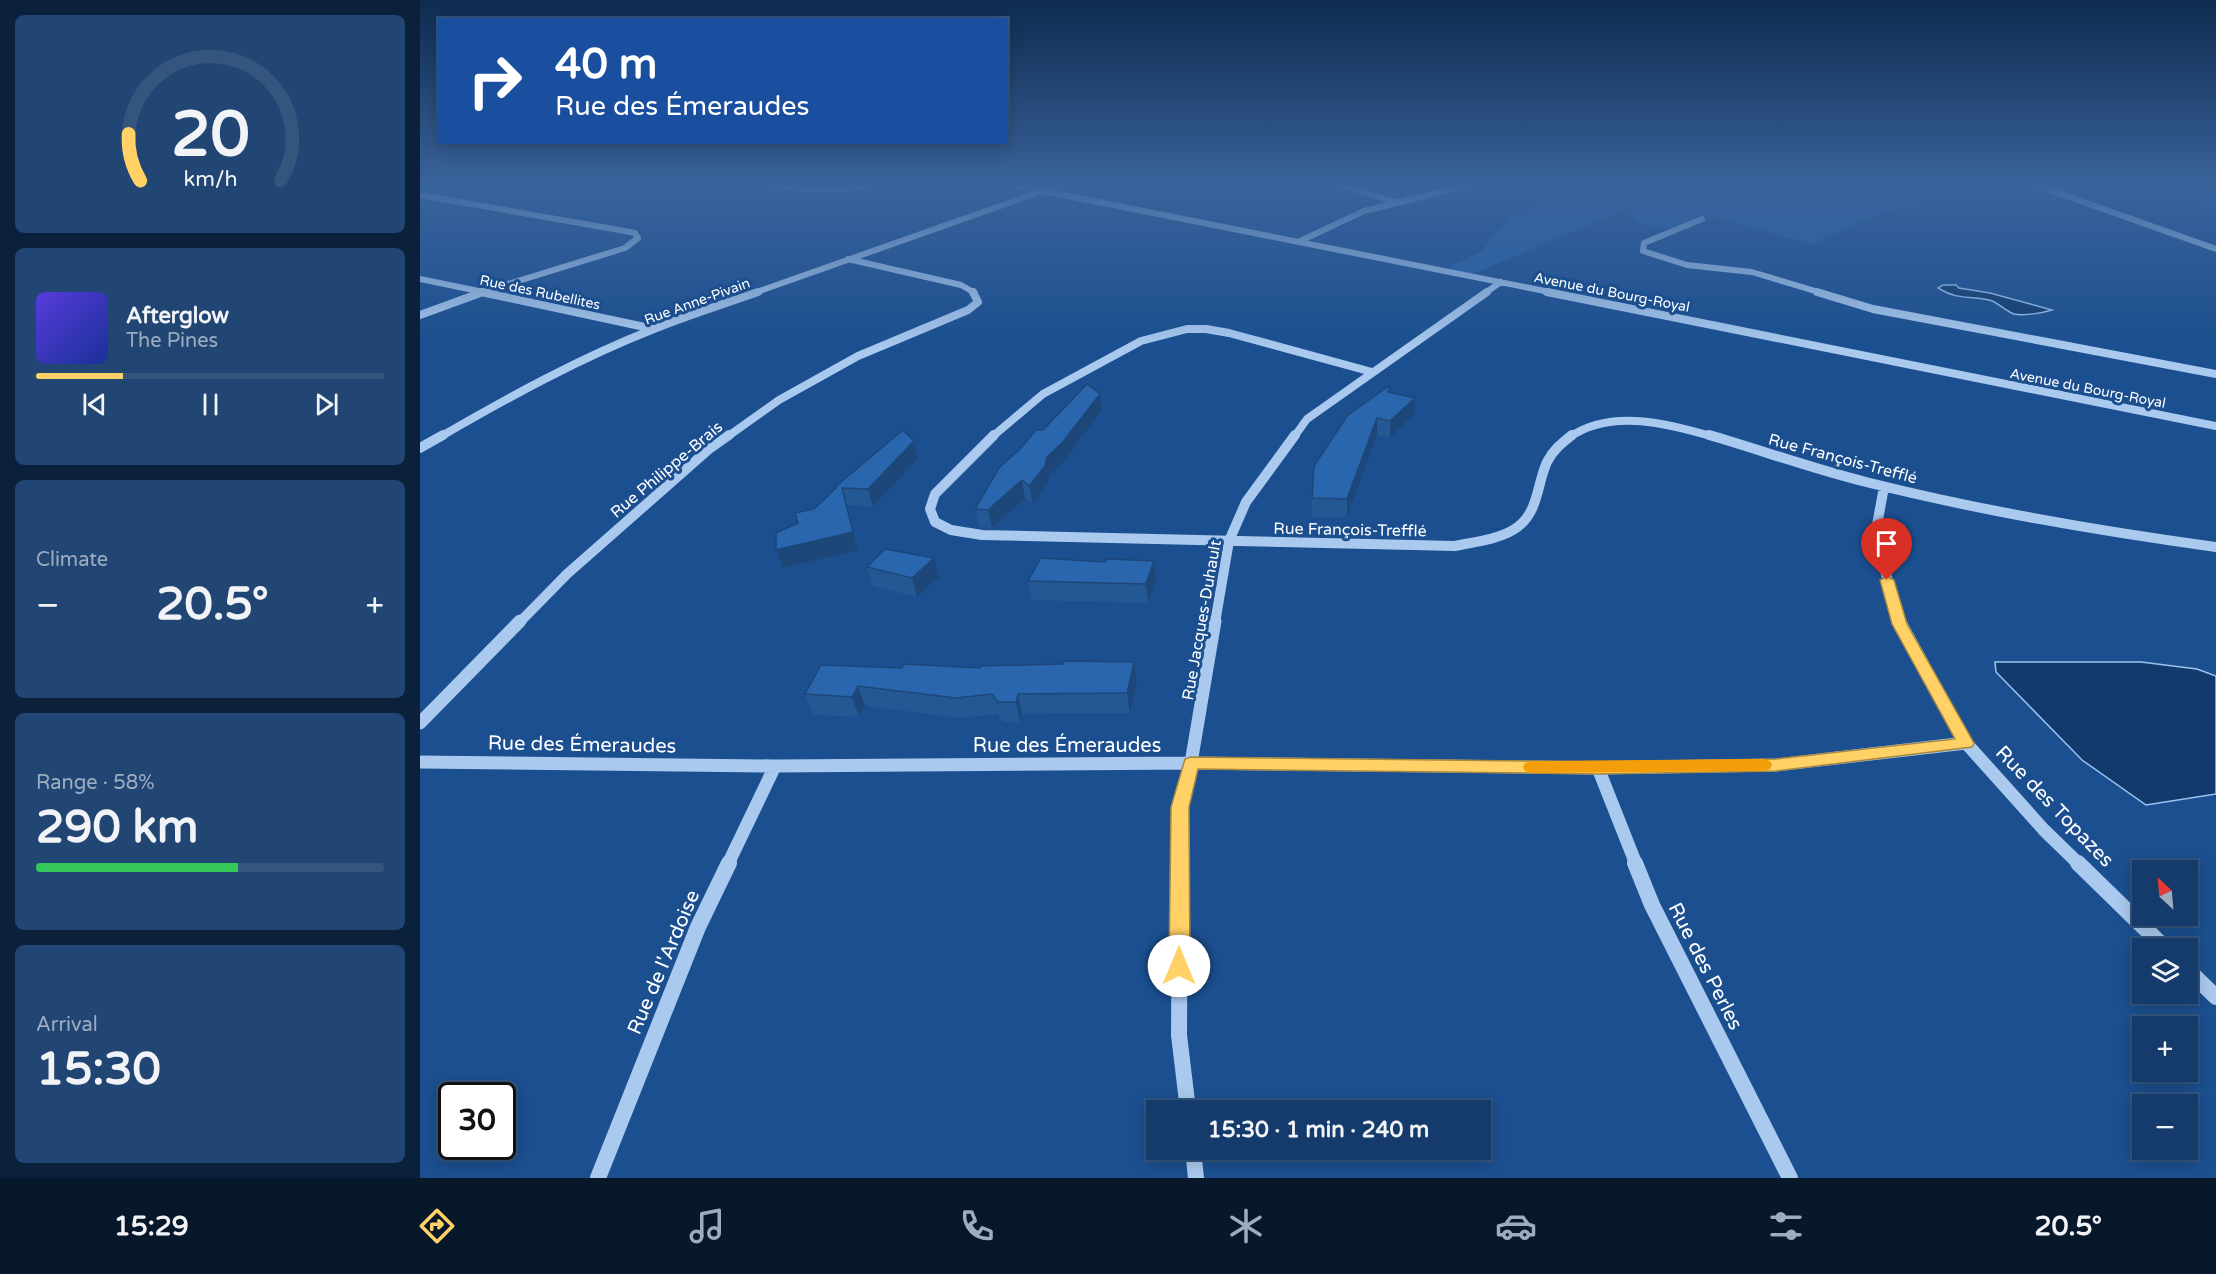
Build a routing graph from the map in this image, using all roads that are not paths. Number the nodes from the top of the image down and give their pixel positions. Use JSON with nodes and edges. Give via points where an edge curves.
{"nodes":[{"id":1,"x":638,"y":238,"type":"edge"},
{"id":2,"x":907,"y":238,"type":"edge"},
{"id":3,"x":1285,"y":238,"type":"edge"},
{"id":4,"x":1306,"y":238,"type":"edge"},
{"id":5,"x":1656,"y":238,"type":"edge"},
{"id":6,"x":2185,"y":238,"type":"edge"},
{"id":7,"x":1300,"y":241,"type":"junction"},
{"id":8,"x":2216,"y":249,"type":"edge"},
{"id":9,"x":848,"y":259,"type":"junction"},
{"id":10,"x":420,"y":279,"type":"edge"},
{"id":11,"x":1501,"y":282,"type":"junction"},
{"id":12,"x":483,"y":292,"type":"junction"},
{"id":13,"x":420,"y":315,"type":"edge"},
{"id":14,"x":654,"y":329,"type":"junction"},
{"id":15,"x":1372,"y":372,"type":"junction"},
{"id":16,"x":2216,"y":374,"type":"edge"},
{"id":17,"x":2216,"y":426,"type":"edge"},
{"id":18,"x":420,"y":448,"type":"edge"},
{"id":19,"x":1884,"y":487,"type":"junction"},
{"id":20,"x":1229,"y":541,"type":"junction"},
{"id":21,"x":2216,"y":547,"type":"edge"},
{"id":22,"x":420,"y":723,"type":"edge"},
{"id":23,"x":1966,"y":743,"type":"junction"},
{"id":24,"x":420,"y":762,"type":"edge"},
{"id":25,"x":1191,"y":763,"type":"junction"},
{"id":26,"x":775,"y":766,"type":"junction"},
{"id":27,"x":1598,"y":768,"type":"junction"},
{"id":28,"x":2155,"y":938,"type":"edge"},
{"id":29,"x":2198,"y":980,"type":"edge"},
{"id":30,"x":2216,"y":997,"type":"edge"},
{"id":31,"x":1187,"y":1100,"type":"edge"},
{"id":32,"x":1194,"y":1160,"type":"edge"},
{"id":33,"x":598,"y":1178,"type":"edge"},
{"id":34,"x":1196,"y":1178,"type":"edge"},
{"id":35,"x":1790,"y":1178,"type":"edge"}],
"edges":[{"from":1,"to":12,"type":"street","via":[[625,248]]},
{"from":2,"to":9,"type":"street","name":"Rue Anne-Pivain"},
{"from":3,"to":7,"type":"street","name":"Avenue du Bourg-Royal"},
{"from":4,"to":7,"type":"street"},
{"from":5,"to":16,"type":"street","via":[[1644,243],[1643,251],[1687,265],[1752,272],[1873,309]]},
{"from":6,"to":8,"type":"street"},
{"from":7,"to":11,"type":"street","name":"Avenue du Bourg-Royal"},
{"from":9,"to":14,"type":"street","name":"Rue Anne-Pivain"},
{"from":9,"to":22,"type":"street","name":"Rue Philippe-Brais","via":[[961,285],[972,291],[978,302],[858,356],[779,400],[709,449],[567,574]]},
{"from":10,"to":12,"type":"street","name":"Rue des Rubellites"},
{"from":11,"to":15,"type":"street","name":"Rue Jacques-Duhault"},
{"from":11,"to":17,"type":"street","name":"Avenue du Bourg-Royal"},
{"from":12,"to":13,"type":"street"},
{"from":12,"to":14,"type":"street","name":"Rue des Rubellites"},
{"from":14,"to":18,"type":"street","name":"Rue Anne-Pivain","via":[[499,402]]},
{"from":15,"to":20,"type":"street","name":"Rue Jacques-Duhault","via":[[1307,419],[1246,502]]},
{"from":15,"to":20,"type":"street","name":"Rue François-Trefflé","via":[[1229,333],[1206,329],[1164,334],[1142,341],[1043,394],[1007,422],[935,494],[930,509],[935,522],[951,530],[982,536]]},
{"from":19,"to":20,"type":"street","name":"Rue François-Trefflé","via":[[1672,425],[1629,421],[1598,425],[1574,433],[1557,445],[1530,512],[1517,528],[1488,539],[1455,546]]},
{"from":19,"to":21,"type":"street","name":"Rue François-Trefflé","via":[[2033,520]]},
{"from":19,"to":23,"type":"street","name":"Rue des Topazes","via":[[1875,536],[1899,624]]},
{"from":20,"to":25,"type":"street","name":"Rue Jacques-Duhault"},
{"from":23,"to":27,"type":"street","name":"Rue des Émeraudes","via":[[1776,765]]},
{"from":23,"to":28,"type":"street","name":"Rue des Topazes","via":[[2044,830]]},
{"from":24,"to":26,"type":"street","name":"Rue des Émeraudes"},
{"from":25,"to":26,"type":"street","name":"Rue des Émeraudes"},
{"from":25,"to":27,"type":"street","name":"Rue des Émeraudes"},
{"from":25,"to":31,"type":"street","name":"Rue Jacques-Duhault","via":[[1180,807],[1179,1035]]},
{"from":26,"to":33,"type":"street","name":"Rue de l'Ardoise","via":[[698,927]]},
{"from":27,"to":35,"type":"street","name":"Rue des Perles","via":[[1652,905]]},
{"from":29,"to":30,"type":"street"},
{"from":32,"to":34,"type":"street"}]}
